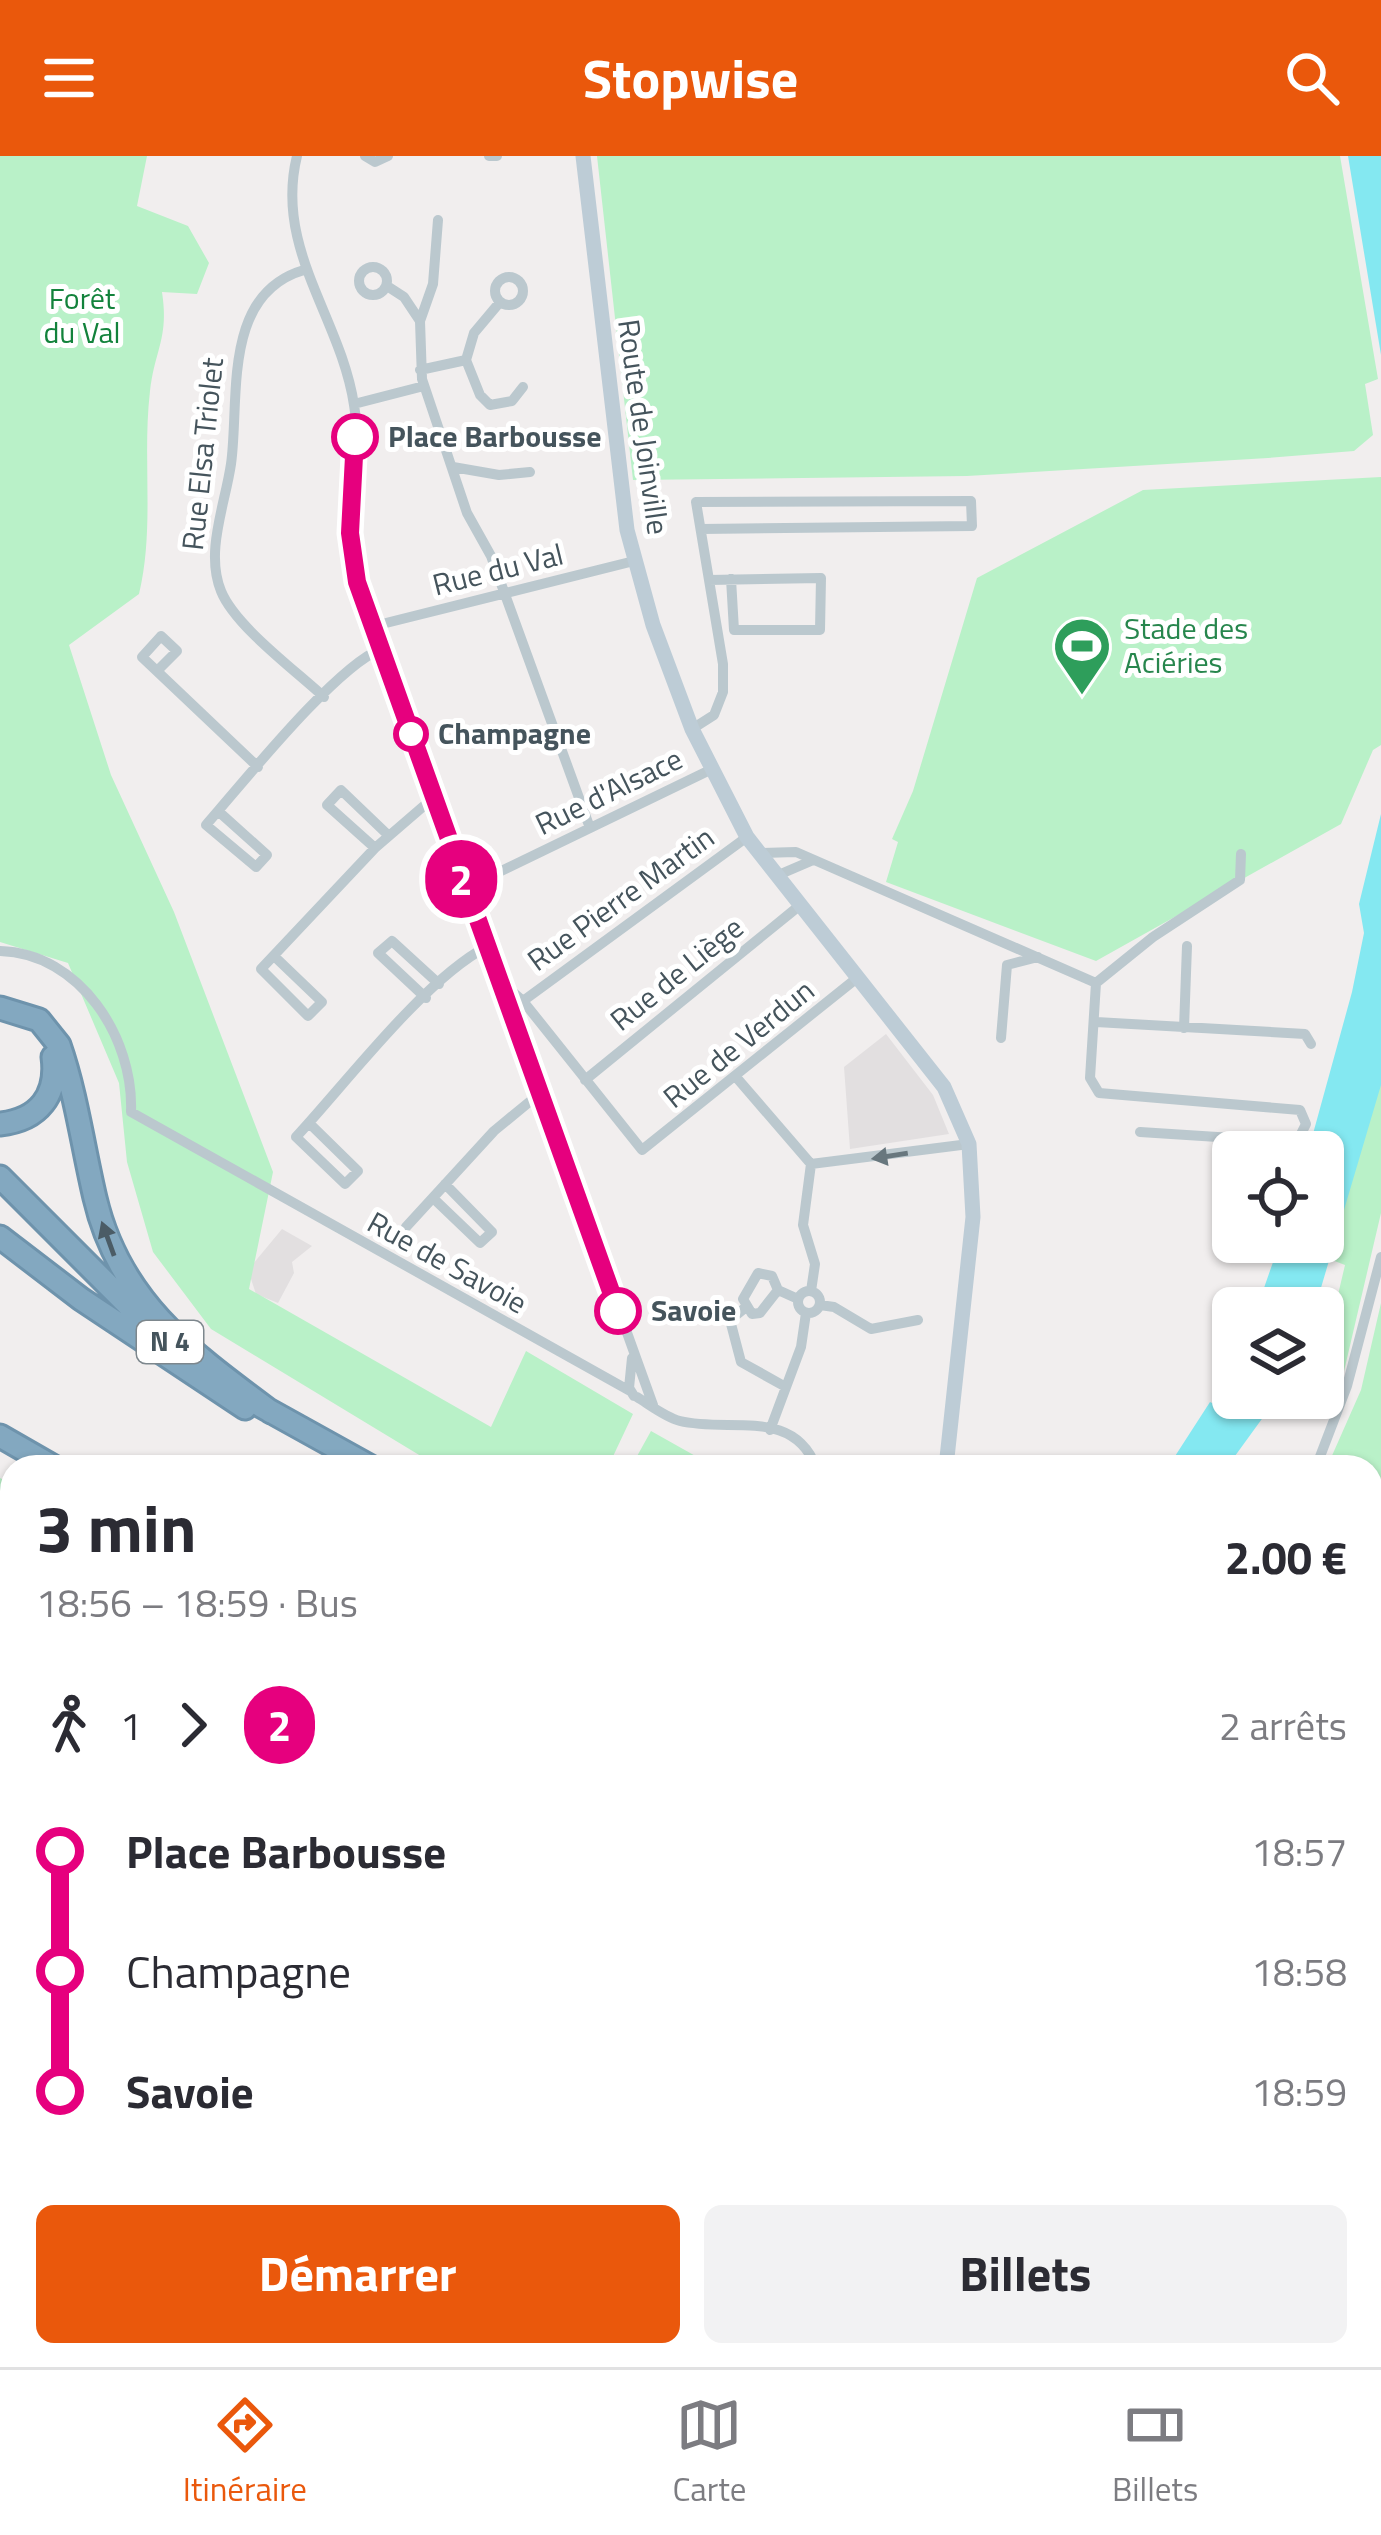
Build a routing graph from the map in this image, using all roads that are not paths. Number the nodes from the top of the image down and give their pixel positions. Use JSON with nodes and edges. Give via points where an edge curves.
{"nodes":[{"id":1,"x":297,"y":156,"type":"edge"},
{"id":2,"x":365,"y":156,"type":"edge"},
{"id":3,"x":388,"y":156,"type":"edge"},
{"id":4,"x":583,"y":156,"type":"edge"},
{"id":5,"x":438,"y":220,"type":"dead end"},
{"id":6,"x":304,"y":270,"type":"junction"},
{"id":7,"x":387,"y":286,"type":"dead end"},
{"id":8,"x":500,"y":302,"type":"dead end"},
{"id":9,"x":420,"y":321,"type":"junction"},
{"id":10,"x":466,"y":360,"type":"junction"},
{"id":11,"x":420,"y":370,"type":"junction"},
{"id":12,"x":424,"y":386,"type":"junction"},
{"id":13,"x":523,"y":387,"type":"dead end"},
{"id":14,"x":354,"y":404,"type":"junction"},
{"id":15,"x":453,"y":467,"type":"junction"},
{"id":16,"x":530,"y":472,"type":"dead end"},
{"id":17,"x":700,"y":530,"type":"junction"},
{"id":18,"x":634,"y":561,"type":"junction"},
{"id":19,"x":730,"y":579,"type":"junction"},
{"id":20,"x":709,"y":580,"type":"junction"},
{"id":21,"x":505,"y":593,"type":"junction"},
{"id":22,"x":374,"y":626,"type":"junction"},
{"id":23,"x":381,"y":649,"type":"junction"},
{"id":24,"x":157,"y":671,"type":"dead end"},
{"id":25,"x":324,"y":697,"type":"junction"},
{"id":26,"x":692,"y":729,"type":"junction"},
{"id":27,"x":257,"y":767,"type":"junction"},
{"id":28,"x":710,"y":770,"type":"junction"},
{"id":29,"x":433,"y":798,"type":"junction"},
{"id":30,"x":218,"y":811,"type":"junction"},
{"id":31,"x":590,"y":828,"type":"junction"},
{"id":32,"x":388,"y":835,"type":"junction"},
{"id":33,"x":748,"y":837,"type":"junction"},
{"id":34,"x":375,"y":848,"type":"junction"},
{"id":35,"x":758,"y":853,"type":"junction"},
{"id":36,"x":1241,"y":854,"type":"dead end"},
{"id":37,"x":811,"y":861,"type":"junction"},
{"id":38,"x":776,"y":877,"type":"junction"},
{"id":39,"x":464,"y":889,"type":"junction"},
{"id":40,"x":800,"y":906,"type":"junction"},
{"id":41,"x":993,"y":938,"type":"junction"},
{"id":42,"x":486,"y":946,"type":"junction"},
{"id":43,"x":1187,"y":946,"type":"dead end"},
{"id":44,"x":0,"y":951,"type":"edge"},
{"id":45,"x":274,"y":956,"type":"junction"},
{"id":46,"x":1038,"y":957,"type":"junction"},
{"id":47,"x":1006,"y":965,"type":"junction"},
{"id":48,"x":496,"y":978,"type":"junction"},
{"id":49,"x":857,"y":978,"type":"junction"},
{"id":50,"x":1096,"y":983,"type":"junction"},
{"id":51,"x":439,"y":984,"type":"junction"},
{"id":52,"x":425,"y":998,"type":"junction"},
{"id":53,"x":523,"y":1000,"type":"junction"},
{"id":54,"x":0,"y":1012,"type":"edge"},
{"id":55,"x":1096,"y":1022,"type":"junction"},
{"id":56,"x":1184,"y":1028,"type":"junction"},
{"id":57,"x":1001,"y":1038,"type":"dead end"},
{"id":58,"x":1311,"y":1044,"type":"dead end"},
{"id":59,"x":736,"y":1077,"type":"junction"},
{"id":60,"x":585,"y":1080,"type":"junction"},
{"id":61,"x":539,"y":1094,"type":"junction"},
{"id":62,"x":309,"y":1123,"type":"junction"},
{"id":63,"x":0,"y":1124,"type":"edge"},
{"id":64,"x":1140,"y":1132,"type":"dead end"},
{"id":65,"x":968,"y":1144,"type":"junction"},
{"id":66,"x":811,"y":1164,"type":"junction"},
{"id":67,"x":0,"y":1177,"type":"edge"},
{"id":68,"x":445,"y":1184,"type":"junction"},
{"id":69,"x":0,"y":1189,"type":"edge"},
{"id":70,"x":433,"y":1198,"type":"junction"},
{"id":71,"x":406,"y":1227,"type":"dead end"},
{"id":72,"x":0,"y":1237,"type":"edge"},
{"id":73,"x":1381,"y":1257,"type":"edge"},
{"id":74,"x":778,"y":1290,"type":"junction"},
{"id":75,"x":811,"y":1291,"type":"junction"},
{"id":76,"x":798,"y":1298,"type":"junction"},
{"id":77,"x":820,"y":1305,"type":"junction"},
{"id":78,"x":746,"y":1306,"type":"junction"},
{"id":79,"x":806,"y":1313,"type":"junction"},
{"id":80,"x":918,"y":1319,"type":"dead end"},
{"id":81,"x":784,"y":1386,"type":"junction"},
{"id":82,"x":637,"y":1387,"type":"junction"},
{"id":83,"x":271,"y":1418,"type":"junction"},
{"id":84,"x":770,"y":1430,"type":"junction"},
{"id":85,"x":0,"y":1439,"type":"edge"},
{"id":86,"x":29,"y":1455,"type":"edge"},
{"id":87,"x":332,"y":1455,"type":"edge"},
{"id":88,"x":346,"y":1455,"type":"edge"},
{"id":89,"x":809,"y":1455,"type":"edge"},
{"id":90,"x":947,"y":1455,"type":"edge"},
{"id":91,"x":1321,"y":1455,"type":"edge"}],
"edges":[{"from":1,"to":6,"type":"street","via":[[292,206]]},
{"from":2,"to":3,"type":"street"},
{"from":4,"to":18,"type":"main road","name":"Route de Joinville"},
{"from":5,"to":9,"type":"street","via":[[433,284]]},
{"from":6,"to":14,"type":"street"},
{"from":6,"to":25,"type":"street","name":"Rue Elsa Triolet","via":[[279,282],[240,345],[214,553],[228,606]]},
{"from":7,"to":9,"type":"street"},
{"from":8,"to":10,"type":"street","via":[[474,333]]},
{"from":9,"to":11,"type":"street"},
{"from":10,"to":11,"type":"street"},
{"from":10,"to":13,"type":"street","via":[[490,405],[512,401]]},
{"from":11,"to":12,"type":"street"},
{"from":12,"to":14,"type":"street"},
{"from":12,"to":15,"type":"street"},
{"from":14,"to":22,"type":"street","via":[[352,558]]},
{"from":15,"to":16,"type":"street"},
{"from":15,"to":21,"type":"street"},
{"from":17,"to":17,"type":"street","via":[[972,526],[971,501],[696,502]]},
{"from":17,"to":20,"type":"street"},
{"from":18,"to":21,"type":"street","name":"Rue du Val"},
{"from":18,"to":26,"type":"main road","name":"Route de Joinville"},
{"from":19,"to":19,"type":"street","via":[[734,630],[820,630],[821,578]]},
{"from":19,"to":20,"type":"street"},
{"from":20,"to":26,"type":"street","via":[[724,679],[714,715]]},
{"from":21,"to":22,"type":"street","name":"Rue du Val"},
{"from":21,"to":31,"type":"street"},
{"from":22,"to":23,"type":"street"},
{"from":23,"to":25,"type":"street"},
{"from":23,"to":29,"type":"street"},
{"from":24,"to":27,"type":"street"},
{"from":25,"to":27,"type":"street"},
{"from":26,"to":28,"type":"main road","name":"Route de Joinville"},
{"from":27,"to":30,"type":"street"},
{"from":28,"to":31,"type":"street","name":"Rue d'Alsace"},
{"from":28,"to":33,"type":"main road","name":"Route de Joinville"},
{"from":29,"to":32,"type":"street"},
{"from":29,"to":39,"type":"street"},
{"from":30,"to":30,"type":"street","via":[[267,854],[256,867],[206,825]]},
{"from":31,"to":39,"type":"street","name":"Rue d'Alsace"},
{"from":32,"to":34,"type":"street"},
{"from":32,"to":34,"type":"street","via":[[341,790],[327,805]]},
{"from":33,"to":35,"type":"main road","name":"Route de Joinville"},
{"from":33,"to":53,"type":"street","name":"Rue Pierre Martin"},
{"from":34,"to":45,"type":"street"},
{"from":35,"to":37,"type":"street","via":[[789,849]]},
{"from":35,"to":38,"type":"main road","name":"Route de Joinville"},
{"from":36,"to":50,"type":"street","via":[[1240,880]]},
{"from":37,"to":38,"type":"street"},
{"from":37,"to":41,"type":"street"},
{"from":38,"to":40,"type":"main road","name":"Route de Joinville"},
{"from":39,"to":42,"type":"street"},
{"from":40,"to":49,"type":"main road","name":"Route de Joinville"},
{"from":40,"to":60,"type":"street","name":"Rue de Liège"},
{"from":41,"to":46,"type":"street"},
{"from":41,"to":47,"type":"street"},
{"from":42,"to":48,"type":"street"},
{"from":42,"to":51,"type":"street"},
{"from":43,"to":56,"type":"street"},
{"from":44,"to":82,"type":"street","name":"Rue de Savoie","via":[[45,962],[83,986],[120,1041],[131,1112],[613,1383]]},
{"from":45,"to":45,"type":"street","via":[[262,969],[308,1016],[322,1002]]},
{"from":46,"to":47,"type":"street"},
{"from":46,"to":50,"type":"street"},
{"from":47,"to":57,"type":"street"},
{"from":48,"to":53,"type":"street"},
{"from":48,"to":61,"type":"street"},
{"from":49,"to":59,"type":"street","name":"Rue de Verdun"},
{"from":49,"to":65,"type":"main road","name":"Route de Joinville","via":[[944,1088]]},
{"from":50,"to":55,"type":"street"},
{"from":51,"to":52,"type":"street"},
{"from":51,"to":52,"type":"street","via":[[392,941],[378,953]]},
{"from":52,"to":62,"type":"street"},
{"from":53,"to":60,"type":"street"},
{"from":54,"to":63,"type":"highway","number":"N 4","via":[[40,1033],[55,1073],[37,1111]]},
{"from":83,"to":54,"type":"highway","number":"N 4","one_way":true,"via":[[178,1341],[130,1287],[101,1221],[58,1045],[39,1020]]},
{"from":55,"to":56,"type":"street"},
{"from":55,"to":64,"type":"street","via":[[1090,1078],[1106,1098],[1300,1110],[1306,1124],[1297,1142]]},
{"from":56,"to":58,"type":"street","via":[[1305,1034]]},
{"from":59,"to":60,"type":"street","name":"Rue de Verdun","via":[[651,1147],[637,1147]]},
{"from":59,"to":66,"type":"street"},
{"from":61,"to":68,"type":"street"},
{"from":61,"to":82,"type":"street","via":[[632,1348]]},
{"from":62,"to":62,"type":"street","via":[[358,1172],[345,1184],[296,1137]]},
{"from":65,"to":66,"type":"street","one_way":true},
{"from":65,"to":90,"type":"main road","name":"Route de Joinville","via":[[974,1216]]},
{"from":66,"to":75,"type":"street","via":[[803,1225],[815,1264]]},
{"from":67,"to":83,"type":"highway","number":"N 4","via":[[155,1331]]},
{"from":68,"to":70,"type":"street"},
{"from":68,"to":70,"type":"street","via":[[492,1232],[480,1243]]},
{"from":69,"to":83,"type":"highway","number":"N 4","via":[[93,1287]]},
{"from":70,"to":71,"type":"street"},
{"from":72,"to":83,"type":"highway","number":"N 4","via":[[80,1299]]},
{"from":73,"to":91,"type":"street"},
{"from":74,"to":76,"type":"street"},
{"from":74,"to":78,"type":"street","via":[[760,1313]]},
{"from":74,"to":78,"type":"street","via":[[772,1276],[758,1273]]},
{"from":75,"to":76,"type":"street"},
{"from":75,"to":77,"type":"street"},
{"from":76,"to":79,"type":"street"},
{"from":77,"to":79,"type":"street"},
{"from":77,"to":80,"type":"street","via":[[871,1328]]},
{"from":78,"to":81,"type":"street","via":[[730,1320],[741,1361]]},
{"from":79,"to":81,"type":"street"},
{"from":81,"to":84,"type":"street"},
{"from":82,"to":84,"type":"street","name":"Rue de Savoie","via":[[677,1421],[741,1421]]},
{"from":83,"to":87,"type":"highway","number":"N 4"},
{"from":83,"to":88,"type":"highway","number":"N 4"},
{"from":84,"to":89,"type":"street","name":"Rue de Savoie","via":[[800,1439]]},
{"from":85,"to":86,"type":"highway"}]}
